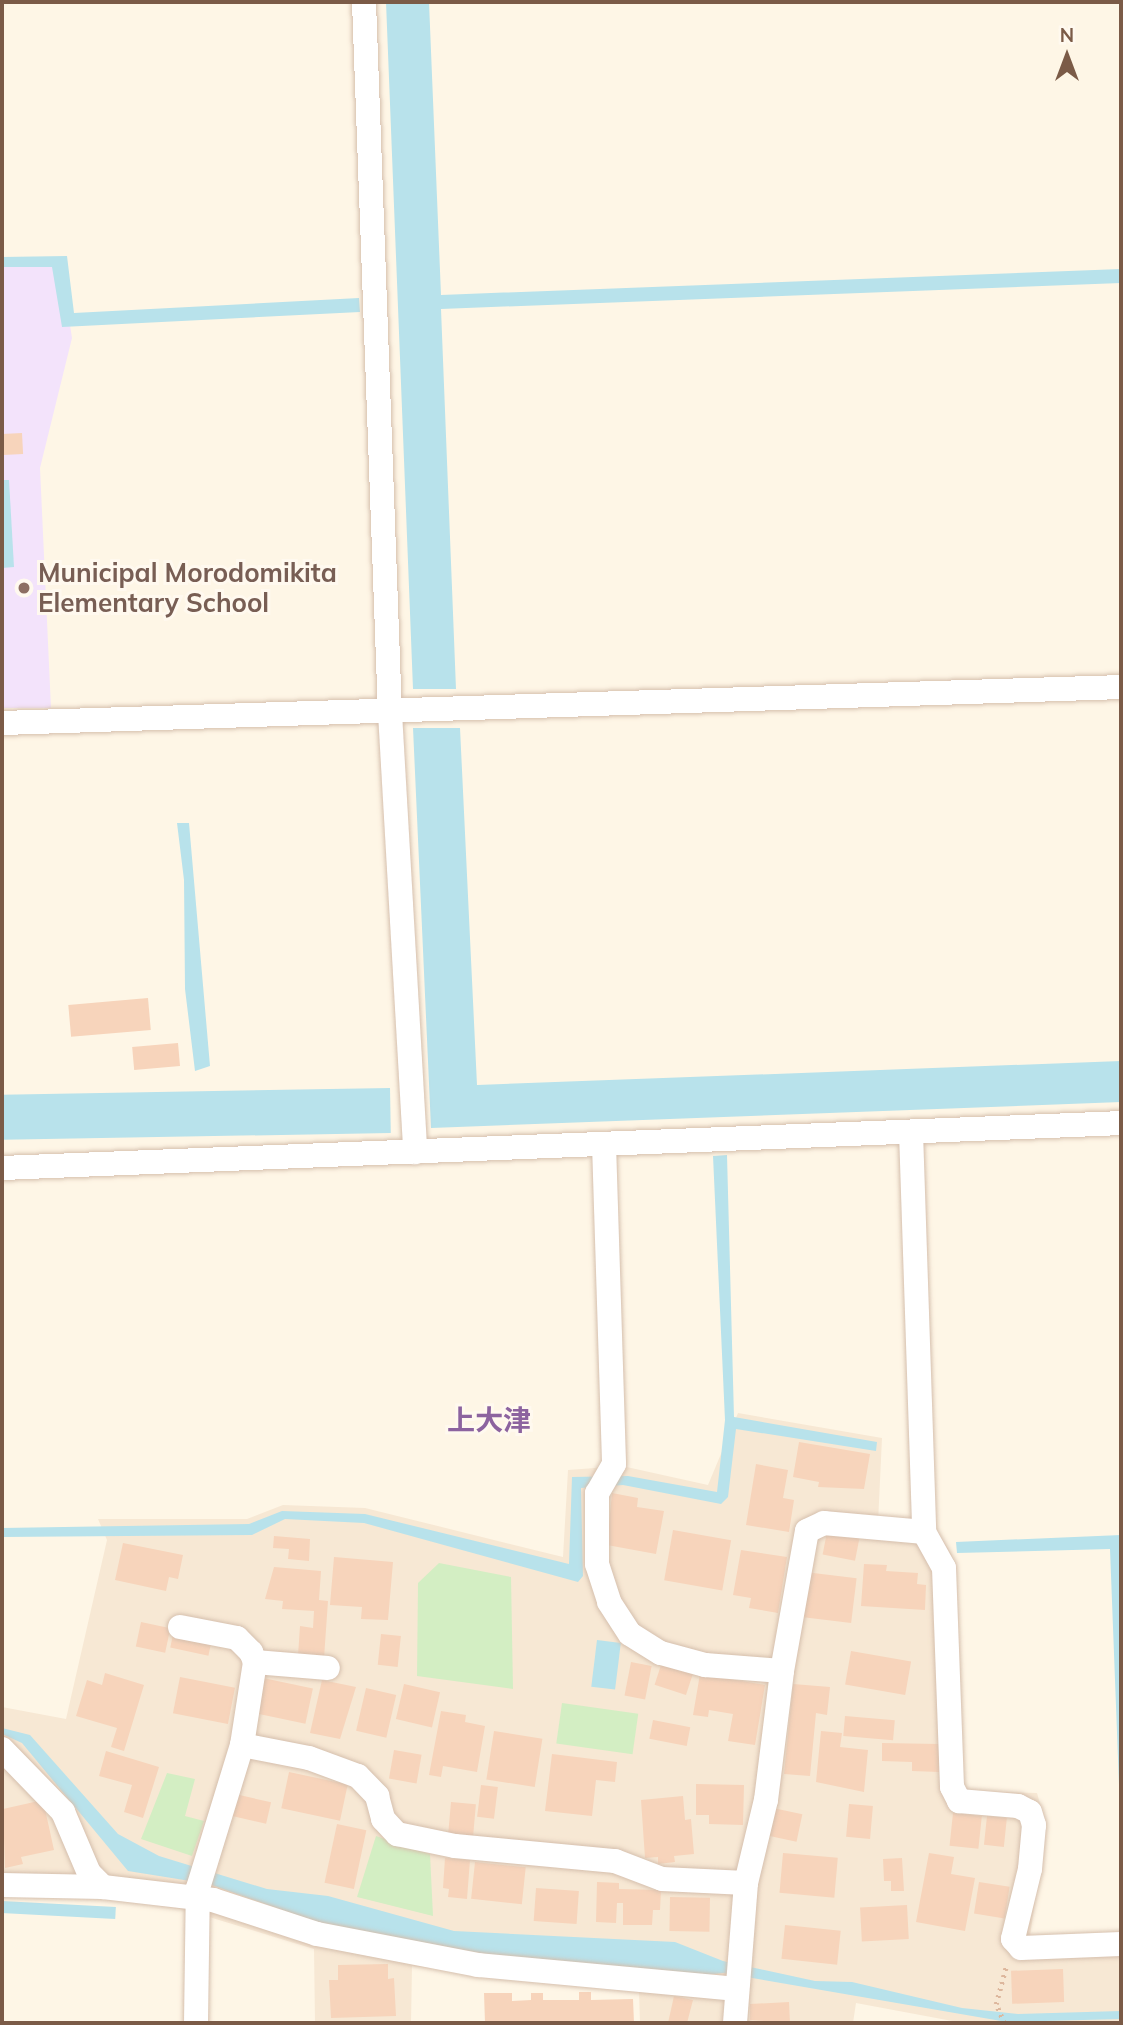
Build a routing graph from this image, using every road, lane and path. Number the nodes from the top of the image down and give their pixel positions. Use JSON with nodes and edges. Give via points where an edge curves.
{"nodes":[{"id":1,"x":364,"y":2,"type":"edge"},
{"id":2,"x":1121,"y":687,"type":"edge"},
{"id":3,"x":390,"y":713,"type":"junction"},
{"id":4,"x":2,"y":723,"type":"edge"},
{"id":5,"x":1121,"y":1123,"type":"edge"},
{"id":6,"x":911,"y":1132,"type":"junction"},
{"id":7,"x":604,"y":1144,"type":"junction"},
{"id":8,"x":415,"y":1152,"type":"junction"},
{"id":9,"x":2,"y":1168,"type":"edge"},
{"id":10,"x":924,"y":1532,"type":"junction"},
{"id":11,"x":180,"y":1627,"type":"dead end"},
{"id":12,"x":255,"y":1662,"type":"junction"},
{"id":13,"x":328,"y":1668,"type":"dead end"},
{"id":14,"x":782,"y":1671,"type":"junction"},
{"id":15,"x":242,"y":1745,"type":"junction"},
{"id":16,"x":2,"y":1749,"type":"edge"},
{"id":17,"x":746,"y":1883,"type":"junction"},
{"id":18,"x":2,"y":1885,"type":"edge"},
{"id":19,"x":103,"y":1887,"type":"junction"},
{"id":20,"x":198,"y":1894,"type":"junction"},
{"id":21,"x":1013,"y":1940,"type":"junction"},
{"id":22,"x":1120,"y":1944,"type":"edge"},
{"id":23,"x":737,"y":1976,"type":"junction"},
{"id":24,"x":196,"y":2023,"type":"edge"},
{"id":25,"x":735,"y":2023,"type":"edge"},
{"id":26,"x":1004,"y":2023,"type":"edge"}],
"edges":[{"from":1,"to":3,"type":"street"},
{"from":2,"to":3,"type":"street"},
{"from":3,"to":4,"type":"street"},
{"from":3,"to":8,"type":"street"},
{"from":5,"to":6,"type":"street"},
{"from":6,"to":7,"type":"street"},
{"from":6,"to":10,"type":"street"},
{"from":7,"to":8,"type":"street"},
{"from":7,"to":14,"type":"street","via":[[614,1464],[603,1483],[597,1564],[610,1602],[630,1634],[661,1653],[705,1665]]},
{"from":8,"to":9,"type":"street"},
{"from":10,"to":14,"type":"street","via":[[824,1523],[807,1531]]},
{"from":10,"to":21,"type":"street","via":[[944,1568],[952,1787],[959,1801],[1018,1806],[1030,1812],[1034,1825],[1030,1869]]},
{"from":11,"to":12,"type":"street","via":[[237,1638]]},
{"from":12,"to":13,"type":"street"},
{"from":12,"to":15,"type":"street"},
{"from":14,"to":17,"type":"street","via":[[766,1800]]},
{"from":15,"to":17,"type":"street","via":[[309,1758],[358,1776],[377,1796],[383,1819],[397,1833],[455,1846],[615,1861],[662,1880]]},
{"from":15,"to":20,"type":"street"},
{"from":16,"to":19,"type":"street","via":[[62,1812],[89,1873]]},
{"from":17,"to":23,"type":"street"},
{"from":18,"to":19,"type":"street"},
{"from":19,"to":20,"type":"street"},
{"from":20,"to":23,"type":"street","via":[[317,1934],[478,1965]]},
{"from":20,"to":24,"type":"street"},
{"from":21,"to":22,"type":"street","via":[[1021,1948]]},
{"from":21,"to":26,"type":"path","via":[[996,2004]]},
{"from":23,"to":25,"type":"street"}]}
